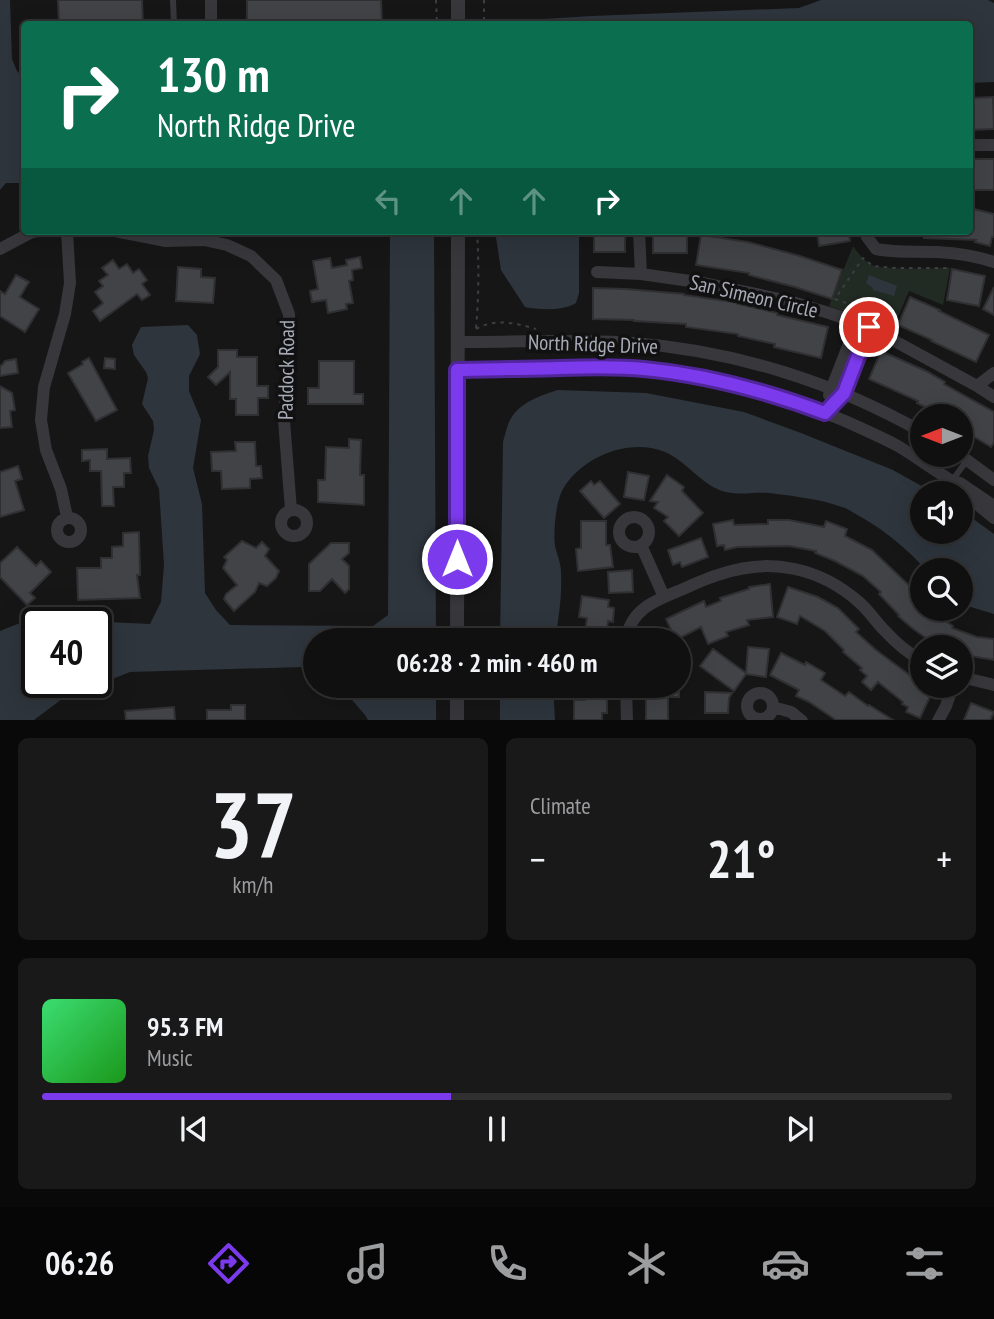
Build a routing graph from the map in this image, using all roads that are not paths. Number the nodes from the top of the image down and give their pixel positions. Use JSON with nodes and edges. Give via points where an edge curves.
{"nodes":[{"id":1,"x":173,"y":0,"type":"edge"},
{"id":2,"x":211,"y":0,"type":"edge"},
{"id":3,"x":458,"y":0,"type":"edge"},
{"id":4,"x":174,"y":21,"type":"edge"},
{"id":5,"x":211,"y":21,"type":"edge"},
{"id":6,"x":458,"y":21,"type":"edge"},
{"id":7,"x":973,"y":145,"type":"edge"},
{"id":8,"x":994,"y":145,"type":"edge"},
{"id":9,"x":26,"y":235,"type":"edge"},
{"id":10,"x":67,"y":235,"type":"edge"},
{"id":11,"x":135,"y":235,"type":"edge"},
{"id":12,"x":458,"y":235,"type":"edge"},
{"id":13,"x":639,"y":235,"type":"edge"},
{"id":14,"x":866,"y":235,"type":"edge"},
{"id":15,"x":0,"y":249,"type":"edge"},
{"id":16,"x":994,"y":262,"type":"edge"},
{"id":17,"x":597,"y":272,"type":"dead end"},
{"id":18,"x":641,"y":274,"type":"junction"},
{"id":19,"x":861,"y":321,"type":"junction"},
{"id":20,"x":458,"y":342,"type":"junction"},
{"id":21,"x":457,"y":370,"type":"junction"},
{"id":22,"x":994,"y":373,"type":"edge"},
{"id":23,"x":977,"y":386,"type":"junction"},
{"id":24,"x":831,"y":388,"type":"junction"},
{"id":25,"x":844,"y":393,"type":"junction"},
{"id":26,"x":994,"y":397,"type":"edge"},
{"id":27,"x":825,"y":413,"type":"junction"},
{"id":28,"x":910,"y":426,"type":"edge"},
{"id":29,"x":973,"y":464,"type":"edge"},
{"id":30,"x":959,"y":467,"type":"edge"},
{"id":31,"x":994,"y":480,"type":"edge"},
{"id":32,"x":952,"y":481,"type":"joint"},
{"id":33,"x":973,"y":491,"type":"edge"},
{"id":34,"x":973,"y":502,"type":"edge"},
{"id":35,"x":994,"y":506,"type":"edge"},
{"id":36,"x":290,"y":510,"type":"dead end"},
{"id":37,"x":67,"y":517,"type":"dead end"},
{"id":38,"x":994,"y":518,"type":"edge"},
{"id":39,"x":641,"y":545,"type":"dead end"},
{"id":40,"x":664,"y":597,"type":"junction"},
{"id":41,"x":457,"y":628,"type":"edge"},
{"id":42,"x":628,"y":628,"type":"edge"},
{"id":43,"x":910,"y":654,"type":"edge"},
{"id":44,"x":973,"y":680,"type":"edge"},
{"id":45,"x":994,"y":685,"type":"edge"},
{"id":46,"x":457,"y":698,"type":"edge"},
{"id":47,"x":626,"y":698,"type":"edge"},
{"id":48,"x":949,"y":698,"type":"edge"},
{"id":49,"x":773,"y":708,"type":"dead end"},
{"id":50,"x":457,"y":720,"type":"edge"},
{"id":51,"x":627,"y":720,"type":"edge"},
{"id":52,"x":802,"y":720,"type":"edge"},
{"id":53,"x":938,"y":720,"type":"edge"}],
"edges":[{"from":1,"to":4,"type":"lane"},
{"from":2,"to":5,"type":"street"},
{"from":3,"to":6,"type":"street"},
{"from":7,"to":8,"type":"street"},
{"from":9,"to":15,"type":"street"},
{"from":10,"to":37,"type":"street","via":[[70,283],[44,387],[41,420]]},
{"from":11,"to":36,"type":"street","name":"Paddock Road","via":[[226,245],[251,257],[276,280],[289,314],[284,420]]},
{"from":12,"to":20,"type":"street"},
{"from":13,"to":18,"type":"street"},
{"from":14,"to":16,"type":"street","via":[[876,249],[960,254]]},
{"from":17,"to":18,"type":"street","name":"San Simeon Circle"},
{"from":18,"to":19,"type":"street","name":"San Simeon Circle","via":[[789,301]]},
{"from":19,"to":23,"type":"street","name":"San Simeon Circle"},
{"from":19,"to":24,"type":"street"},
{"from":19,"to":25,"type":"street"},
{"from":20,"to":21,"type":"street"},
{"from":20,"to":24,"type":"street","name":"North Ridge Drive","via":[[670,347],[740,360]]},
{"from":21,"to":27,"type":"street","name":"North Ridge Drive","via":[[608,367],[667,372],[747,387]]},
{"from":21,"to":41,"type":"street"},
{"from":22,"to":23,"type":"street"},
{"from":23,"to":26,"type":"street","name":"San Simeon Circle"},
{"from":24,"to":25,"type":"street","name":"North Ridge Drive"},
{"from":24,"to":27,"type":"street"},
{"from":25,"to":27,"type":"street"},
{"from":25,"to":28,"type":"street","name":"North Ridge Drive"},
{"from":27,"to":32,"type":"street","name":"North Ridge Drive","via":[[897,446]]},
{"from":29,"to":31,"type":"street"},
{"from":30,"to":32,"type":"lane"},
{"from":33,"to":35,"type":"street","name":"North Ridge Drive"},
{"from":34,"to":38,"type":"street","name":"North Ridge Drive"},
{"from":39,"to":40,"type":"street"},
{"from":40,"to":42,"type":"street","via":[[633,617]]},
{"from":40,"to":43,"type":"street","via":[[739,569],[778,565],[803,570],[845,590]]},
{"from":44,"to":45,"type":"street"},
{"from":46,"to":50,"type":"street"},
{"from":47,"to":51,"type":"street"},
{"from":48,"to":53,"type":"street"},
{"from":49,"to":52,"type":"street"}]}
